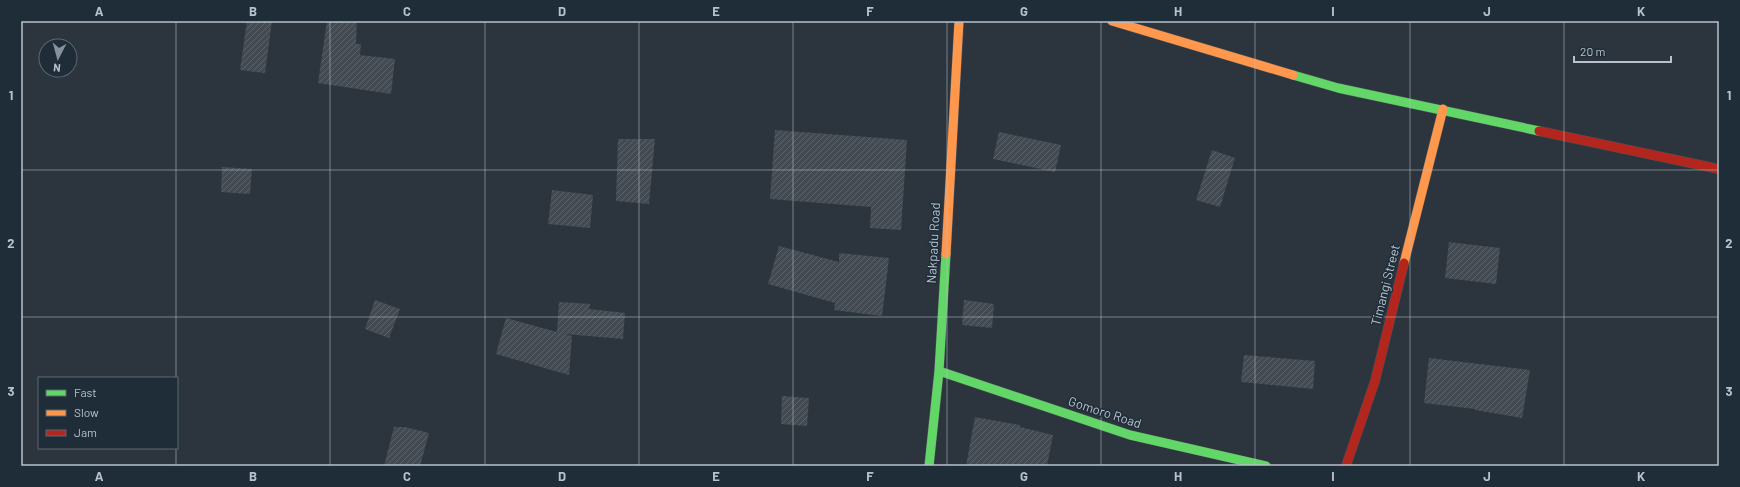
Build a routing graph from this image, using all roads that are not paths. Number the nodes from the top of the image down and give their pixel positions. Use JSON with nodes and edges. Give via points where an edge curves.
{"nodes":[{"id":1,"x":959,"y":21,"type":"edge"},
{"id":2,"x":1112,"y":21,"type":"edge"},
{"id":3,"x":1443,"y":109,"type":"junction"},
{"id":4,"x":1719,"y":169,"type":"edge"},
{"id":5,"x":939,"y":371,"type":"junction"},
{"id":6,"x":929,"y":466,"type":"edge"},
{"id":7,"x":1266,"y":466,"type":"edge"},
{"id":8,"x":1346,"y":466,"type":"edge"}],
"edges":[{"from":1,"to":5,"type":"street","name":"Nakpadu Road"},
{"from":2,"to":3,"type":"street","via":[[1338,88]]},
{"from":3,"to":4,"type":"street"},
{"from":3,"to":8,"type":"street","name":"Timangi Street","via":[[1375,381]]},
{"from":5,"to":6,"type":"street","name":"Nakpadu Road"},
{"from":5,"to":7,"type":"street","name":"Gomoro Road","via":[[1130,435]]}]}
